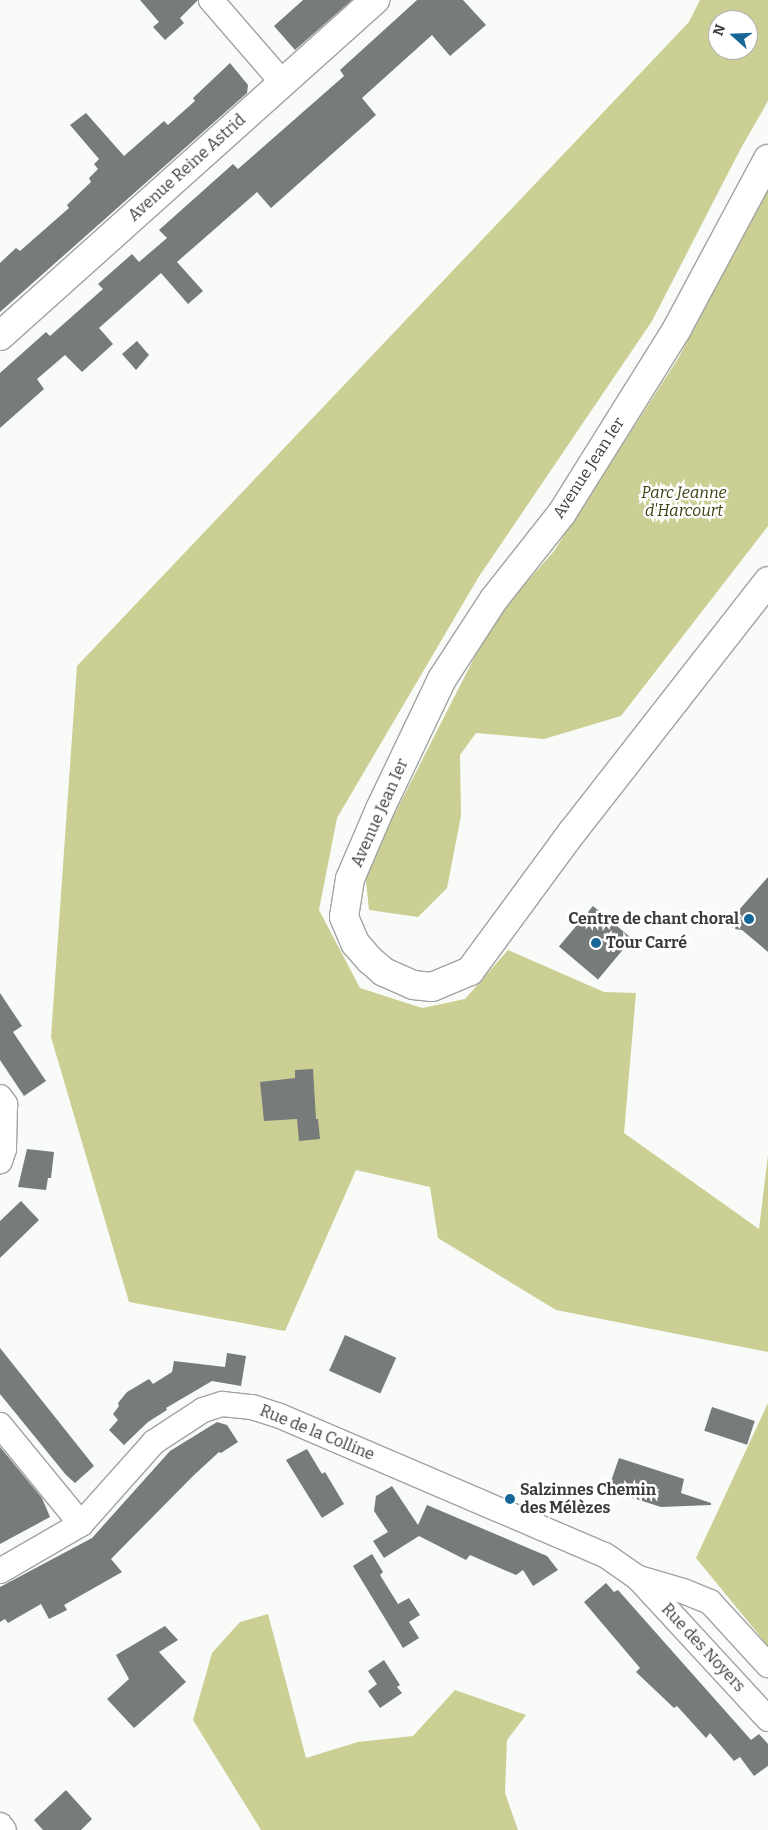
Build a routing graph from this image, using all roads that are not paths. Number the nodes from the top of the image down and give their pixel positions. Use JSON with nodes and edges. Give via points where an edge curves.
{"nodes":[{"id":1,"x":211,"y":0,"type":"edge"},
{"id":2,"x":375,"y":0,"type":"edge"},
{"id":3,"x":283,"y":83,"type":"junction"},
{"id":4,"x":768,"y":159,"type":"edge"},
{"id":5,"x":0,"y":336,"type":"edge"},
{"id":6,"x":768,"y":581,"type":"edge"},
{"id":7,"x":0,"y":1097,"type":"edge"},
{"id":8,"x":0,"y":1161,"type":"edge"},
{"id":9,"x":0,"y":1425,"type":"edge"},
{"id":10,"x":81,"y":1524,"type":"junction"},
{"id":11,"x":0,"y":1571,"type":"edge"},
{"id":12,"x":638,"y":1578,"type":"junction"},
{"id":13,"x":768,"y":1665,"type":"edge"},
{"id":14,"x":768,"y":1718,"type":"edge"},
{"id":15,"x":0,"y":1825,"type":"edge"},
{"id":16,"x":4,"y":1830,"type":"edge"}],
"edges":[{"from":1,"to":3,"type":"street"},
{"from":2,"to":3,"type":"main road","name":"Avenue Reine Astrid"},
{"from":3,"to":5,"type":"main road","name":"Avenue Reine Astrid"},
{"from":4,"to":6,"type":"main road","name":"Avenue Jean Ier","via":[[678,329],[562,513],[494,598],[442,680],[350,879],[344,917],[355,942],[370,960],[384,972],[413,985],[432,986],[470,971],[573,831]]},
{"from":7,"to":8,"type":"street","via":[[5,1104],[4,1149]]},
{"from":9,"to":10,"type":"street"},
{"from":10,"to":11,"type":"street","name":"Rue de la Colline"},
{"from":10,"to":12,"type":"street","name":"Rue de la Colline","via":[[154,1442],[203,1410],[222,1404],[252,1407],[289,1420],[605,1555]]},
{"from":12,"to":13,"type":"street","via":[[710,1602]]},
{"from":12,"to":14,"type":"street","name":"Rue des Noyers"},
{"from":15,"to":16,"type":"street"}]}
